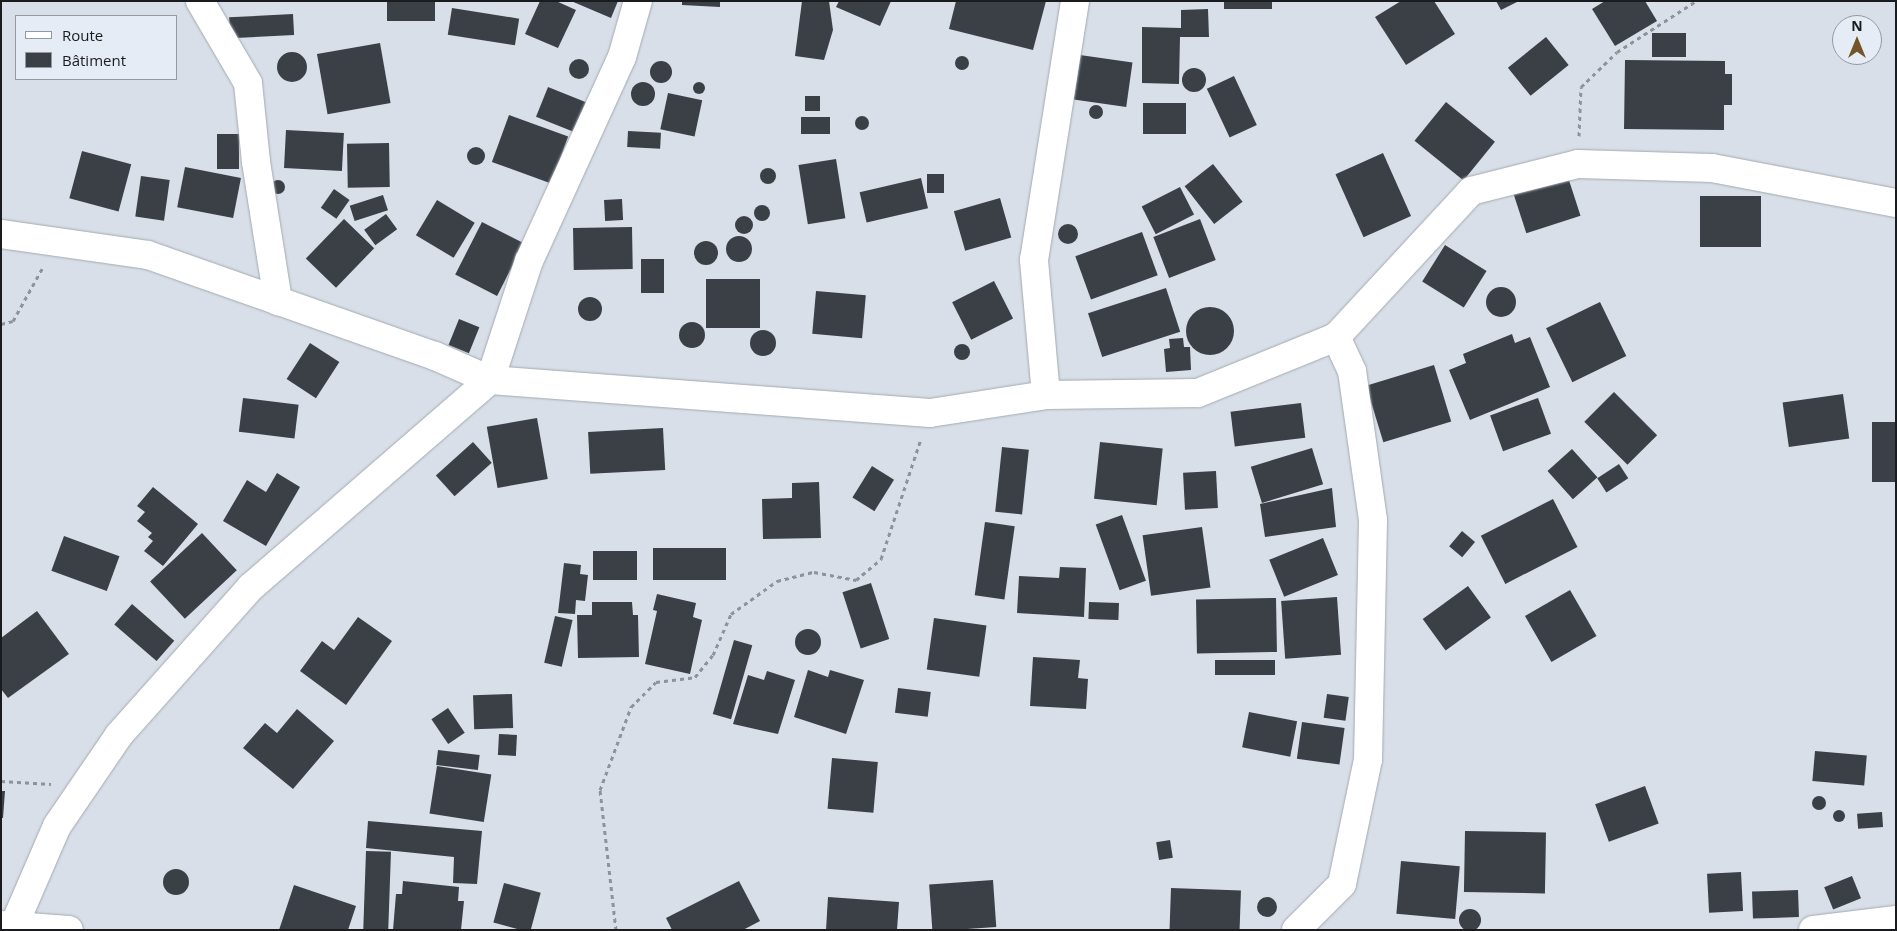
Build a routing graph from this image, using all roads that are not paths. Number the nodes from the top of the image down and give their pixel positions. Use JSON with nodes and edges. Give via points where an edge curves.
{"nodes":[{"id":1,"x":200,"y":1,"type":"edge"},
{"id":2,"x":638,"y":1,"type":"edge"},
{"id":3,"x":1075,"y":1,"type":"edge"},
{"id":4,"x":1896,"y":203,"type":"edge"},
{"id":5,"x":1,"y":234,"type":"edge"},
{"id":6,"x":278,"y":301,"type":"junction"},
{"id":7,"x":1336,"y":337,"type":"junction"},
{"id":8,"x":490,"y":380,"type":"junction"},
{"id":9,"x":1046,"y":396,"type":"junction"},
{"id":10,"x":1896,"y":920,"type":"edge"},
{"id":11,"x":9,"y":927,"type":"edge"},
{"id":12,"x":69,"y":930,"type":"edge"},
{"id":13,"x":1296,"y":930,"type":"edge"},
{"id":14,"x":1813,"y":930,"type":"edge"}],
"edges":[{"from":1,"to":6,"type":"street","via":[[248,82],[256,162]]},
{"from":2,"to":8,"type":"street","via":[[622,57],[529,262]]},
{"from":3,"to":9,"type":"street","via":[[1034,260]]},
{"from":4,"to":7,"type":"street","via":[[1712,168],[1578,164],[1472,191]]},
{"from":5,"to":6,"type":"street","via":[[148,255]]},
{"from":6,"to":8,"type":"street","via":[[435,356]]},
{"from":7,"to":9,"type":"street","via":[[1198,393]]},
{"from":7,"to":13,"type":"street","via":[[1352,371],[1372,520],[1368,760],[1342,884]]},
{"from":8,"to":9,"type":"street","via":[[930,413]]},
{"from":8,"to":11,"type":"street","via":[[250,587],[119,735],[57,826]]},
{"from":10,"to":14,"type":"street"},
{"from":11,"to":12,"type":"street"}]}
